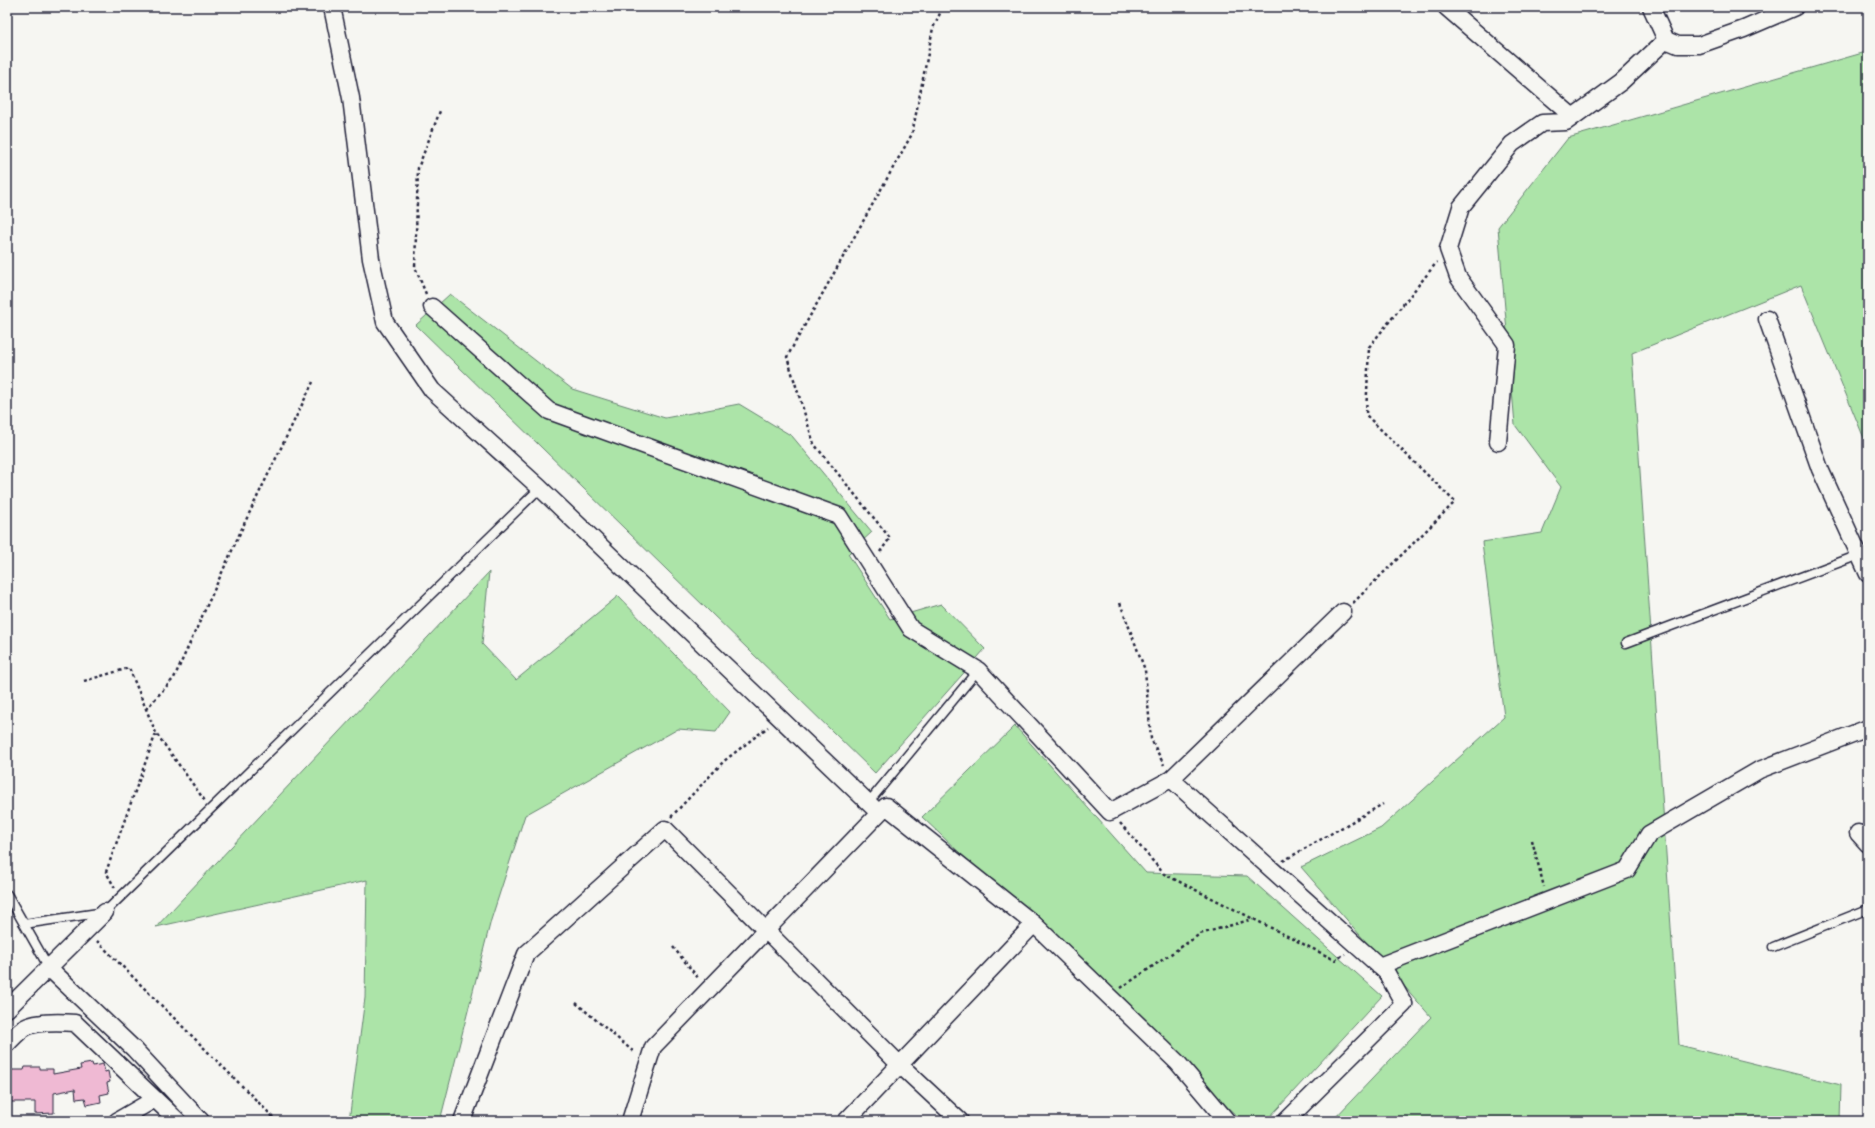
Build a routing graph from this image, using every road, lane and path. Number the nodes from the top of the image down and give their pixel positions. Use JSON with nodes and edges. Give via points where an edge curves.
{"nodes":[{"id":1,"x":332,"y":7,"type":"edge"},
{"id":2,"x":943,"y":7,"type":"edge"},
{"id":3,"x":1446,"y":7,"type":"edge"},
{"id":4,"x":1651,"y":7,"type":"edge"},
{"id":5,"x":1795,"y":7,"type":"edge"},
{"id":6,"x":1666,"y":40,"type":"junction"},
{"id":7,"x":440,"y":111,"type":"dead end"},
{"id":8,"x":1573,"y":117,"type":"junction"},
{"id":9,"x":1448,"y":250,"type":"junction"},
{"id":10,"x":432,"y":307,"type":"joint"},
{"id":11,"x":1767,"y":319,"type":"dead end"},
{"id":12,"x":313,"y":382,"type":"dead end"},
{"id":13,"x":1498,"y":442,"type":"dead end"},
{"id":14,"x":540,"y":488,"type":"junction"},
{"id":15,"x":1859,"y":555,"type":"junction"},
{"id":16,"x":871,"y":565,"type":"junction"},
{"id":17,"x":1868,"y":574,"type":"edge"},
{"id":18,"x":1120,"y":603,"type":"dead end"},
{"id":19,"x":1343,"y":612,"type":"joint"},
{"id":20,"x":1626,"y":643,"type":"dead end"},
{"id":21,"x":978,"y":670,"type":"junction"},
{"id":22,"x":84,"y":681,"type":"dead end"},
{"id":23,"x":146,"y":709,"type":"junction"},
{"id":24,"x":780,"y":718,"type":"junction"},
{"id":25,"x":1868,"y":728,"type":"edge"},
{"id":26,"x":156,"y":734,"type":"junction"},
{"id":27,"x":1171,"y":779,"type":"junction"},
{"id":28,"x":1383,"y":804,"type":"dead end"},
{"id":29,"x":874,"y":808,"type":"junction"},
{"id":30,"x":211,"y":809,"type":"junction"},
{"id":31,"x":1110,"y":812,"type":"junction"},
{"id":32,"x":665,"y":829,"type":"junction"},
{"id":33,"x":1532,"y":840,"type":"dead end"},
{"id":34,"x":1271,"y":868,"type":"junction"},
{"id":35,"x":7,"y":894,"type":"edge"},
{"id":36,"x":121,"y":897,"type":"junction"},
{"id":37,"x":1547,"y":901,"type":"junction"},
{"id":38,"x":1868,"y":909,"type":"edge"},
{"id":39,"x":105,"y":912,"type":"junction"},
{"id":40,"x":1253,"y":919,"type":"junction"},
{"id":41,"x":24,"y":924,"type":"junction"},
{"id":42,"x":1034,"y":924,"type":"junction"},
{"id":43,"x":87,"y":930,"type":"junction"},
{"id":44,"x":766,"y":930,"type":"junction"},
{"id":45,"x":1357,"y":946,"type":"junction"},
{"id":46,"x":673,"y":947,"type":"dead end"},
{"id":47,"x":1773,"y":947,"type":"dead end"},
{"id":48,"x":1379,"y":966,"type":"junction"},
{"id":49,"x":49,"y":968,"type":"junction"},
{"id":50,"x":708,"y":990,"type":"junction"},
{"id":51,"x":1109,"y":996,"type":"junction"},
{"id":52,"x":576,"y":1003,"type":"dead end"},
{"id":53,"x":7,"y":1009,"type":"edge"},
{"id":54,"x":7,"y":1044,"type":"edge"},
{"id":55,"x":648,"y":1064,"type":"junction"},
{"id":56,"x":900,"y":1064,"type":"junction"},
{"id":57,"x":155,"y":1099,"type":"junction"},
{"id":58,"x":117,"y":1121,"type":"edge"},
{"id":59,"x":178,"y":1121,"type":"edge"},
{"id":60,"x":202,"y":1121,"type":"edge"},
{"id":61,"x":277,"y":1121,"type":"edge"},
{"id":62,"x":462,"y":1121,"type":"edge"},
{"id":63,"x":630,"y":1121,"type":"edge"},
{"id":64,"x":846,"y":1121,"type":"edge"},
{"id":65,"x":960,"y":1121,"type":"edge"},
{"id":66,"x":1227,"y":1121,"type":"edge"},
{"id":67,"x":1286,"y":1121,"type":"edge"}],
"edges":[{"from":1,"to":14,"type":"street","via":[[351,98],[371,259],[385,322],[432,390]]},
{"from":2,"to":16,"type":"path","via":[[934,28],[912,134],[787,357],[814,444],[890,538]]},
{"from":3,"to":8,"type":"street"},
{"from":4,"to":6,"type":"street"},
{"from":5,"to":6,"type":"street","via":[[1699,45],[1678,45]]},
{"from":6,"to":8,"type":"street","via":[[1621,82]]},
{"from":7,"to":10,"type":"path","via":[[418,168],[415,267]]},
{"from":8,"to":9,"type":"street","via":[[1566,122],[1542,124],[1512,144],[1462,207]]},
{"from":9,"to":13,"type":"street","via":[[1458,277],[1507,345]]},
{"from":9,"to":19,"type":"path","via":[[1369,347],[1366,415],[1455,502]]},
{"from":10,"to":16,"type":"street","via":[[549,411],[839,516]]},
{"from":11,"to":15,"type":"street","via":[[1820,469]]},
{"from":12,"to":23,"type":"path","via":[[245,522],[174,678]]},
{"from":14,"to":24,"type":"street"},
{"from":14,"to":30,"type":"lane"},
{"from":15,"to":17,"type":"street"},
{"from":15,"to":20,"type":"lane"},
{"from":16,"to":21,"type":"street","via":[[911,629]]},
{"from":18,"to":27,"type":"path","via":[[1145,670],[1151,739]]},
{"from":19,"to":27,"type":"street"},
{"from":21,"to":29,"type":"lane"},
{"from":21,"to":31,"type":"street"},
{"from":22,"to":23,"type":"path","via":[[129,668]]},
{"from":23,"to":26,"type":"path"},
{"from":24,"to":29,"type":"street"},
{"from":24,"to":32,"type":"path","via":[[724,761],[670,818]]},
{"from":25,"to":37,"type":"street","via":[[1759,770],[1649,834],[1627,870]]},
{"from":26,"to":30,"type":"path"},
{"from":26,"to":36,"type":"path","via":[[106,872]]},
{"from":27,"to":31,"type":"street"},
{"from":27,"to":34,"type":"street"},
{"from":28,"to":34,"type":"path"},
{"from":29,"to":42,"type":"street","via":[[886,806]]},
{"from":29,"to":44,"type":"street"},
{"from":30,"to":36,"type":"lane"},
{"from":31,"to":40,"type":"path","via":[[1164,874]]},
{"from":32,"to":44,"type":"street"},
{"from":32,"to":62,"type":"street","via":[[526,954]]},
{"from":33,"to":37,"type":"path"},
{"from":34,"to":45,"type":"street"},
{"from":35,"to":41,"type":"lane"},
{"from":36,"to":39,"type":"lane"},
{"from":37,"to":48,"type":"street"},
{"from":38,"to":47,"type":"lane"},
{"from":39,"to":41,"type":"lane"},
{"from":39,"to":43,"type":"street"},
{"from":40,"to":45,"type":"path","via":[[1335,960]]},
{"from":40,"to":51,"type":"path","via":[[1200,934]]},
{"from":41,"to":49,"type":"lane"},
{"from":42,"to":51,"type":"street"},
{"from":42,"to":56,"type":"street"},
{"from":43,"to":49,"type":"street"},
{"from":43,"to":61,"type":"path"},
{"from":44,"to":50,"type":"street"},
{"from":44,"to":56,"type":"street"},
{"from":45,"to":48,"type":"street"},
{"from":46,"to":50,"type":"path"},
{"from":48,"to":67,"type":"street","via":[[1386,972],[1404,1004]]},
{"from":49,"to":53,"type":"street"},
{"from":49,"to":60,"type":"street","via":[[134,1049]]},
{"from":50,"to":55,"type":"street","via":[[653,1047]]},
{"from":51,"to":66,"type":"street","via":[[1178,1063]]},
{"from":52,"to":55,"type":"path"},
{"from":54,"to":57,"type":"street","via":[[24,1028],[33,1025],[75,1023]]},
{"from":55,"to":63,"type":"street"},
{"from":56,"to":64,"type":"street"},
{"from":56,"to":65,"type":"street"},
{"from":57,"to":58,"type":"street"},
{"from":57,"to":59,"type":"street"}]}
